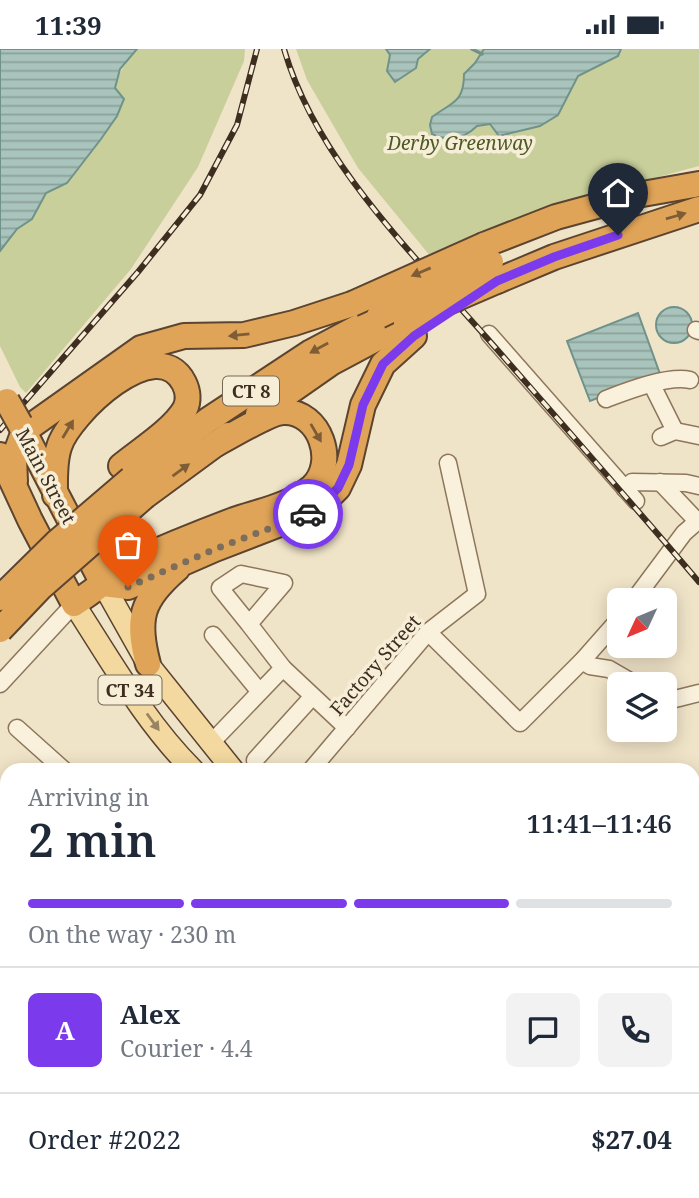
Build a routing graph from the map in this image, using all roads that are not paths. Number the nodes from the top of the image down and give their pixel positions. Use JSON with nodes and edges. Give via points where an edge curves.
{"nodes":[{"id":1,"x":699,"y":187,"type":"edge"},
{"id":2,"x":699,"y":209,"type":"edge"},
{"id":3,"x":490,"y":263,"type":"junction"},
{"id":4,"x":410,"y":330,"type":"junction"},
{"id":5,"x":489,"y":334,"type":"dead end"},
{"id":6,"x":690,"y":380,"type":"dead end"},
{"id":7,"x":652,"y":385,"type":"junction"},
{"id":8,"x":3,"y":395,"type":"edge"},
{"id":9,"x":606,"y":399,"type":"dead end"},
{"id":10,"x":22,"y":428,"type":"junction"},
{"id":11,"x":699,"y":436,"type":"edge"},
{"id":12,"x":216,"y":444,"type":"junction"},
{"id":13,"x":0,"y":456,"type":"edge"},
{"id":14,"x":448,"y":463,"type":"dead end"},
{"id":15,"x":132,"y":480,"type":"junction"},
{"id":16,"x":660,"y":482,"type":"junction"},
{"id":17,"x":16,"y":485,"type":"junction"},
{"id":18,"x":699,"y":486,"type":"edge"},
{"id":19,"x":625,"y":489,"type":"junction"},
{"id":20,"x":55,"y":495,"type":"junction"},
{"id":21,"x":636,"y":501,"type":"dead end"},
{"id":22,"x":698,"y":520,"type":"edge"},
{"id":23,"x":193,"y":559,"type":"junction"},
{"id":24,"x":0,"y":576,"type":"edge"},
{"id":25,"x":103,"y":584,"type":"junction"},
{"id":26,"x":643,"y":588,"type":"edge"},
{"id":27,"x":0,"y":598,"type":"edge"},
{"id":28,"x":74,"y":604,"type":"junction"},
{"id":29,"x":249,"y":624,"type":"dead end"},
{"id":30,"x":0,"y":630,"type":"edge"},
{"id":31,"x":428,"y":632,"type":"junction"},
{"id":32,"x":607,"y":633,"type":"edge"},
{"id":33,"x":213,"y":635,"type":"dead end"},
{"id":34,"x":0,"y":659,"type":"edge"},
{"id":35,"x":582,"y":661,"type":"junction"},
{"id":36,"x":148,"y":664,"type":"junction"},
{"id":37,"x":283,"y":668,"type":"junction"},
{"id":38,"x":13,"y":669,"type":"junction"},
{"id":39,"x":614,"y":672,"type":"edge"},
{"id":40,"x":0,"y":684,"type":"edge"},
{"id":41,"x":259,"y":691,"type":"junction"},
{"id":42,"x":699,"y":693,"type":"edge"},
{"id":43,"x":312,"y":697,"type":"junction"},
{"id":44,"x":677,"y":698,"type":"edge"},
{"id":45,"x":17,"y":728,"type":"dead end"},
{"id":46,"x":347,"y":728,"type":"junction"},
{"id":47,"x":210,"y":744,"type":"junction"},
{"id":48,"x":256,"y":760,"type":"dead end"},
{"id":49,"x":56,"y":763,"type":"edge"},
{"id":50,"x":186,"y":763,"type":"edge"},
{"id":51,"x":227,"y":763,"type":"edge"},
{"id":52,"x":317,"y":763,"type":"edge"}],
"edges":[{"from":1,"to":3,"type":"highway","number":"CT 8","via":[[628,208]]},
{"from":3,"to":2,"type":"highway","number":"CT 8","one_way":true,"via":[[554,257]]},
{"from":3,"to":4,"type":"highway","bridge":true},
{"from":3,"to":10,"type":"highway","one_way":true,"bridge":true,"via":[[244,335],[184,337],[141,348]]},
{"from":3,"to":15,"type":"highway","number":"CT 8","one_way":true,"bridge":true,"via":[[311,352],[208,420]]},
{"from":4,"to":12,"type":"highway","number":"CT 8","via":[[331,363]]},
{"from":4,"to":23,"type":"highway","via":[[383,364],[363,405],[349,465],[338,488],[316,510]]},
{"from":5,"to":19,"type":"street"},
{"from":6,"to":7,"type":"street","via":[[679,377]]},
{"from":7,"to":9,"type":"street"},
{"from":7,"to":11,"type":"street","via":[[668,434]]},
{"from":8,"to":10,"type":"highway","name":"Main Street","number":"CT 34","bridge":true},
{"from":10,"to":17,"type":"highway","via":[[15,458]]},
{"from":10,"to":20,"type":"highway","name":"Main Street","number":"CT 34"},
{"from":15,"to":12,"type":"highway","number":"CT 8","one_way":true},
{"from":12,"to":25,"type":"highway","one_way":true,"via":[[279,412],[295,412],[318,433],[325,452],[323,473],[288,503],[121,566]]},
{"from":13,"to":17,"type":"highway","name":"Main Street","number":"CT 34"},
{"from":14,"to":31,"type":"street","name":"Factory Street","via":[[477,594]]},
{"from":20,"to":15,"type":"highway","one_way":true,"via":[[58,447],[74,419],[120,380],[146,366],[164,367],[185,385],[187,402],[160,434]]},
{"from":15,"to":24,"type":"highway","via":[[46,531]]},
{"from":15,"to":27,"type":"highway","number":"CT 8","bridge":true,"via":[[56,543]]},
{"from":15,"to":30,"type":"highway","number":"CT 8","bridge":true},
{"from":16,"to":18,"type":"street"},
{"from":16,"to":19,"type":"street","via":[[632,482]]},
{"from":16,"to":22,"type":"street"},
{"from":17,"to":28,"type":"highway","name":"Main Street","number":"CT 34"},
{"from":19,"to":21,"type":"street"},
{"from":20,"to":25,"type":"highway","name":"Main Street","number":"CT 34"},
{"from":22,"to":26,"type":"street"},
{"from":23,"to":25,"type":"highway","via":[[128,587]]},
{"from":23,"to":36,"type":"highway","via":[[163,583],[144,613],[142,641]]},
{"from":25,"to":28,"type":"highway"},
{"from":25,"to":36,"type":"main road","name":"Main Street","number":"CT 34"},
{"from":28,"to":38,"type":"street"},
{"from":28,"to":50,"type":"main road","name":"Main Street","number":"CT 34","one_way":true,"via":[[135,698]]},
{"from":29,"to":37,"type":"street"},
{"from":31,"to":35,"type":"street","via":[[520,723]]},
{"from":31,"to":46,"type":"street","name":"Factory Street"},
{"from":32,"to":35,"type":"street"},
{"from":33,"to":41,"type":"street"},
{"from":34,"to":38,"type":"street"},
{"from":35,"to":39,"type":"street"},
{"from":36,"to":47,"type":"main road","name":"Main Street","number":"CT 34"},
{"from":37,"to":41,"type":"street"},
{"from":37,"to":43,"type":"street"},
{"from":38,"to":40,"type":"street"},
{"from":41,"to":47,"type":"street"},
{"from":42,"to":44,"type":"street"},
{"from":43,"to":46,"type":"street"},
{"from":43,"to":48,"type":"street"},
{"from":45,"to":49,"type":"street"},
{"from":46,"to":52,"type":"street","name":"Factory Street"},
{"from":47,"to":51,"type":"main road","name":"Main Street","number":"CT 34"}]}
